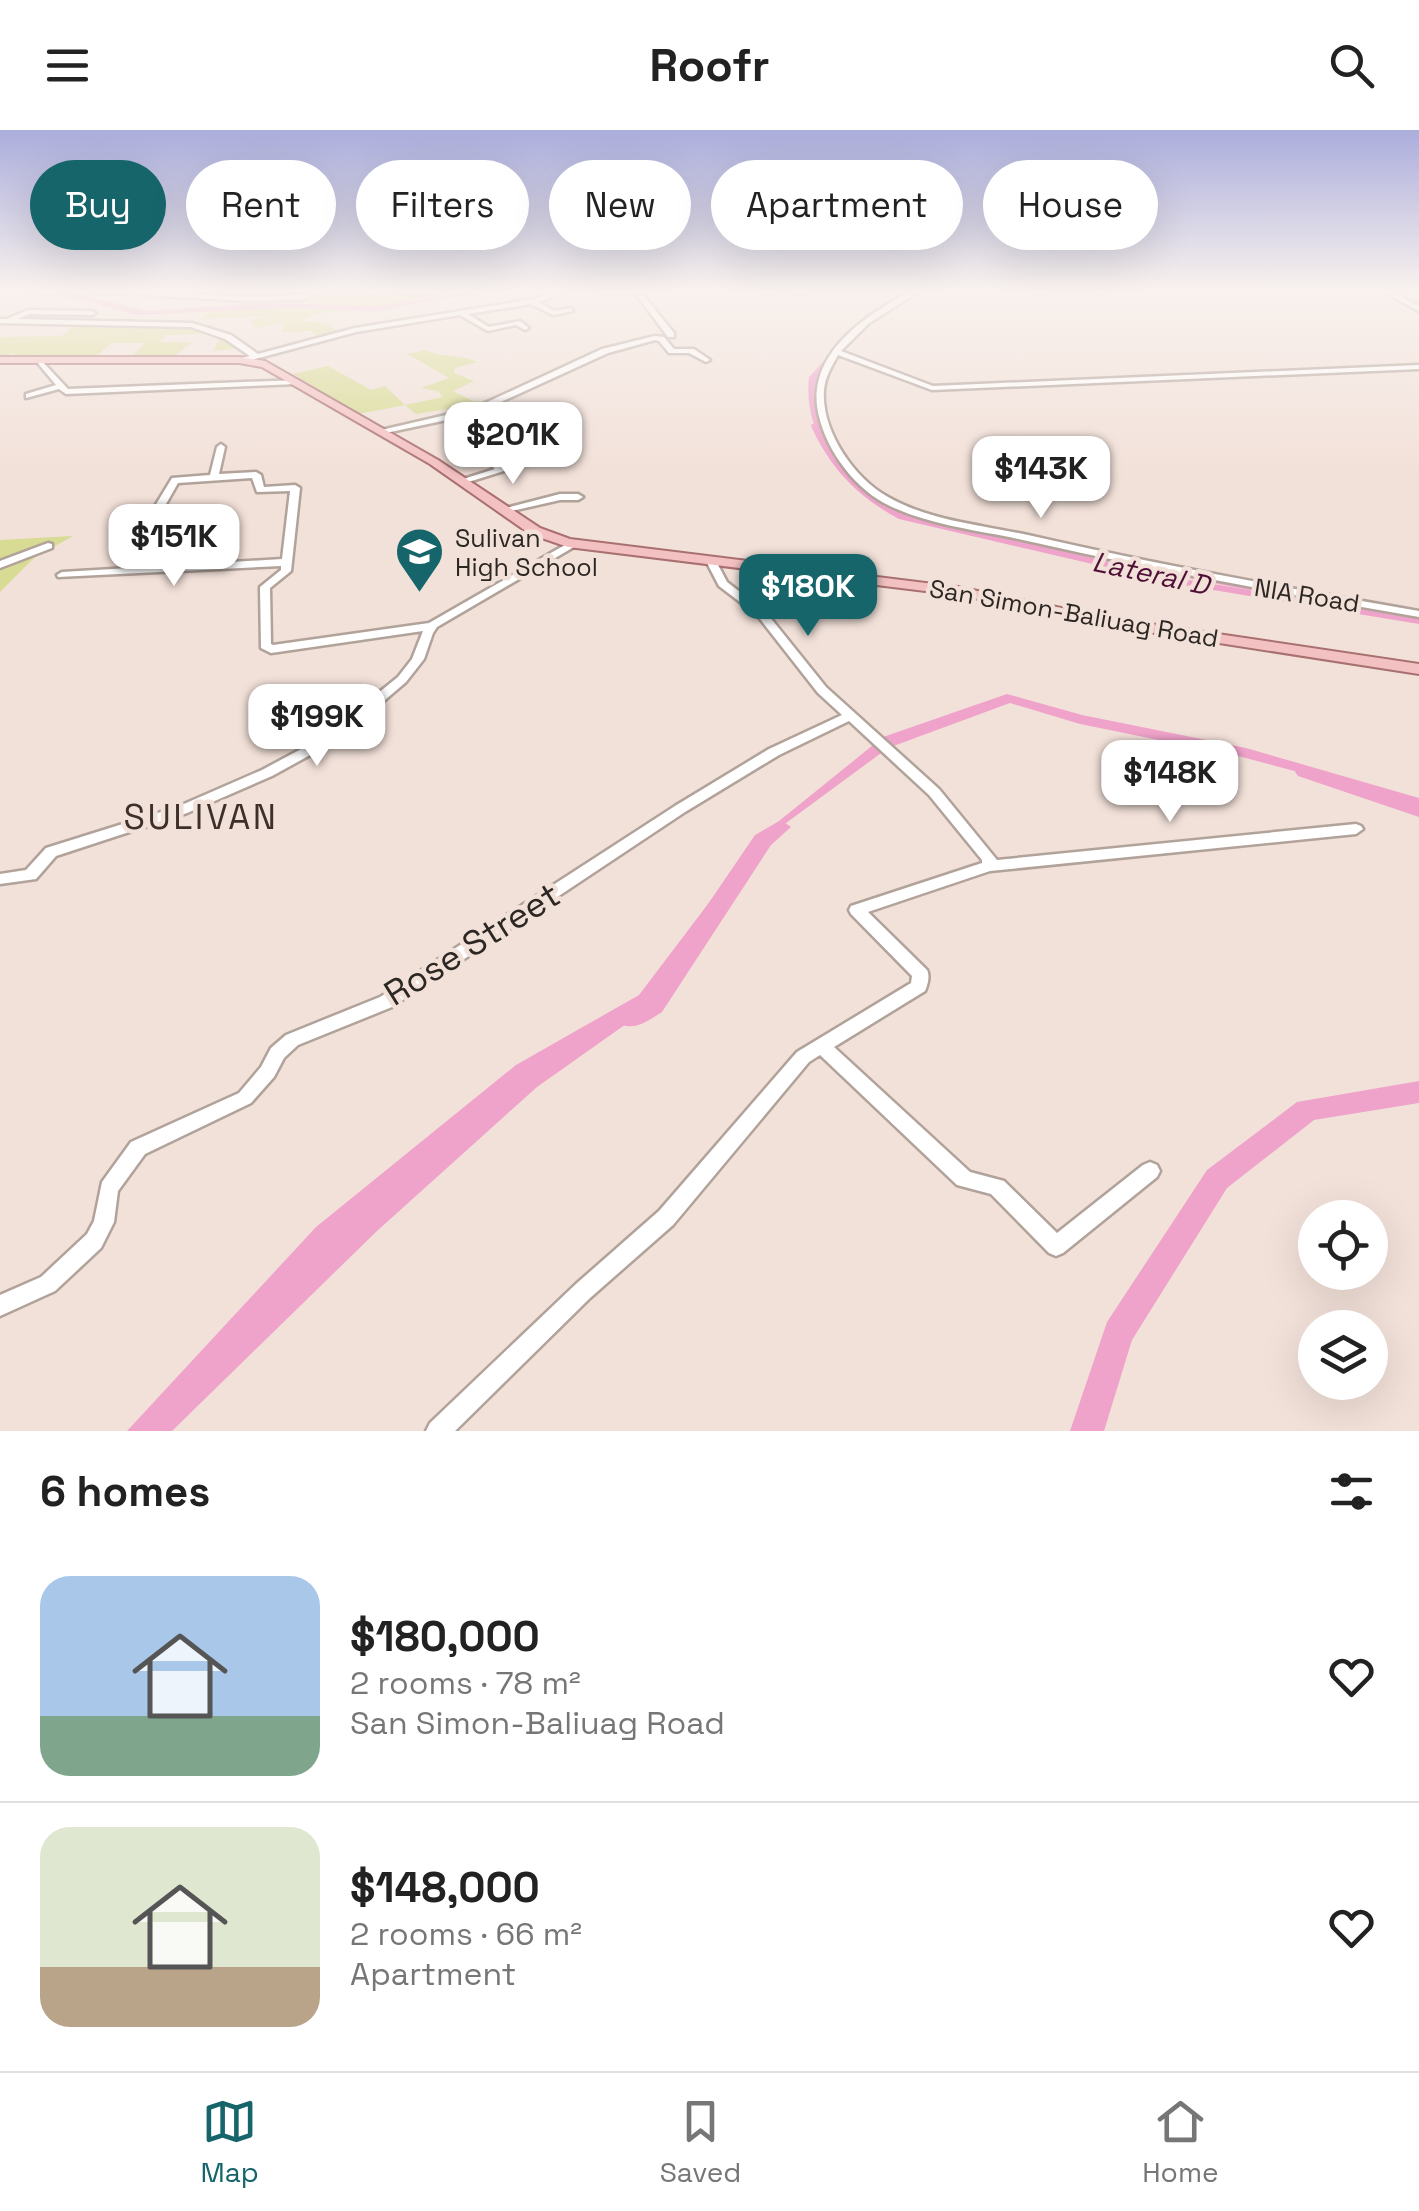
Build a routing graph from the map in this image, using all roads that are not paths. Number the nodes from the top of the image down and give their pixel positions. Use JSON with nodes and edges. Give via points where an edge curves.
{"nodes":[{"id":1,"x":248,"y":351,"type":"edge"},
{"id":2,"x":280,"y":351,"type":"edge"},
{"id":3,"x":610,"y":351,"type":"edge"},
{"id":4,"x":671,"y":351,"type":"edge"},
{"id":5,"x":838,"y":352,"type":"joint"},
{"id":6,"x":257,"y":357,"type":"junction"},
{"id":7,"x":0,"y":360,"type":"edge"},
{"id":8,"x":244,"y":360,"type":"junction"},
{"id":9,"x":706,"y":360,"type":"dead end"},
{"id":10,"x":40,"y":361,"type":"junction"},
{"id":11,"x":1419,"y":367,"type":"edge"},
{"id":12,"x":297,"y":382,"type":"junction"},
{"id":13,"x":60,"y":386,"type":"junction"},
{"id":14,"x":28,"y":396,"type":"dead end"},
{"id":15,"x":486,"y":406,"type":"junction"},
{"id":16,"x":508,"y":420,"type":"dead end"},
{"id":17,"x":380,"y":430,"type":"junction"},
{"id":18,"x":221,"y":447,"type":"dead end"},
{"id":19,"x":493,"y":464,"type":"dead end"},
{"id":20,"x":214,"y":478,"type":"junction"},
{"id":21,"x":462,"y":481,"type":"junction"},
{"id":22,"x":578,"y":497,"type":"dead end"},
{"id":23,"x":503,"y":510,"type":"junction"},
{"id":24,"x":154,"y":516,"type":"dead end"},
{"id":25,"x":574,"y":544,"type":"junction"},
{"id":26,"x":48,"y":546,"type":"dead end"},
{"id":27,"x":711,"y":561,"type":"junction"},
{"id":28,"x":286,"y":562,"type":"junction"},
{"id":29,"x":0,"y":565,"type":"edge"},
{"id":30,"x":62,"y":574,"type":"dead end"},
{"id":31,"x":1419,"y":614,"type":"edge"},
{"id":32,"x":432,"y":626,"type":"junction"},
{"id":33,"x":1419,"y":670,"type":"edge"},
{"id":34,"x":848,"y":717,"type":"junction"},
{"id":35,"x":1356,"y":829,"type":"dead end"},
{"id":36,"x":988,"y":866,"type":"junction"},
{"id":37,"x":0,"y":879,"type":"edge"},
{"id":38,"x":823,"y":1047,"type":"junction"},
{"id":39,"x":1150,"y":1171,"type":"dead end"},
{"id":40,"x":0,"y":1306,"type":"edge"},
{"id":41,"x":438,"y":1431,"type":"edge"}],
"edges":[{"from":1,"to":6,"type":"street"},
{"from":2,"to":6,"type":"street"},
{"from":3,"to":15,"type":"street"},
{"from":4,"to":9,"type":"street"},
{"from":5,"to":11,"type":"street","via":[[928,388]]},
{"from":5,"to":31,"type":"street","name":"NIA Road","via":[[822,370],[818,392],[828,434],[862,481],[889,502],[1166,571]]},
{"from":6,"to":8,"type":"street"},
{"from":7,"to":10,"type":"main road","name":"San Simon-Baliuag Road"},
{"from":8,"to":10,"type":"main road","name":"San Simon-Baliuag Road"},
{"from":8,"to":12,"type":"main road","name":"San Simon-Baliuag Road"},
{"from":10,"to":13,"type":"street"},
{"from":12,"to":13,"type":"street","via":[[72,392]]},
{"from":12,"to":17,"type":"main road","name":"San Simon-Baliuag Road"},
{"from":13,"to":14,"type":"street"},
{"from":15,"to":16,"type":"street"},
{"from":15,"to":17,"type":"street"},
{"from":17,"to":21,"type":"main road","name":"San Simon-Baliuag Road"},
{"from":18,"to":20,"type":"street"},
{"from":19,"to":21,"type":"street","via":[[502,470]]},
{"from":20,"to":24,"type":"street","via":[[175,480]]},
{"from":20,"to":28,"type":"street","via":[[256,475],[260,490],[295,488]]},
{"from":21,"to":23,"type":"main road","name":"San Simon-Baliuag Road"},
{"from":22,"to":23,"type":"street"},
{"from":23,"to":25,"type":"main road","name":"San Simon-Baliuag Road","via":[[534,531]]},
{"from":25,"to":27,"type":"main road","name":"San Simon-Baliuag Road"},
{"from":25,"to":32,"type":"street"},
{"from":26,"to":29,"type":"street"},
{"from":27,"to":33,"type":"main road","name":"San Simon-Baliuag Road","via":[[958,591]]},
{"from":27,"to":34,"type":"street","via":[[723,584],[762,613]]},
{"from":28,"to":30,"type":"street"},
{"from":28,"to":32,"type":"street","via":[[266,588],[268,647]]},
{"from":32,"to":37,"type":"street","via":[[407,673],[340,732],[241,786],[51,852],[30,875]]},
{"from":34,"to":36,"type":"street","via":[[944,804],[990,859]]},
{"from":34,"to":40,"type":"street","name":"Rose Street","via":[[680,809],[386,1002],[292,1040],[244,1098],[138,1148],[108,1188],[94,1241],[48,1284]]},
{"from":35,"to":36,"type":"street"},
{"from":36,"to":38,"type":"street","via":[[857,910],[922,981]]},
{"from":38,"to":39,"type":"street","via":[[964,1179],[997,1187],[1056,1246]]},
{"from":38,"to":41,"type":"street","via":[[803,1057],[666,1218]]}]}
